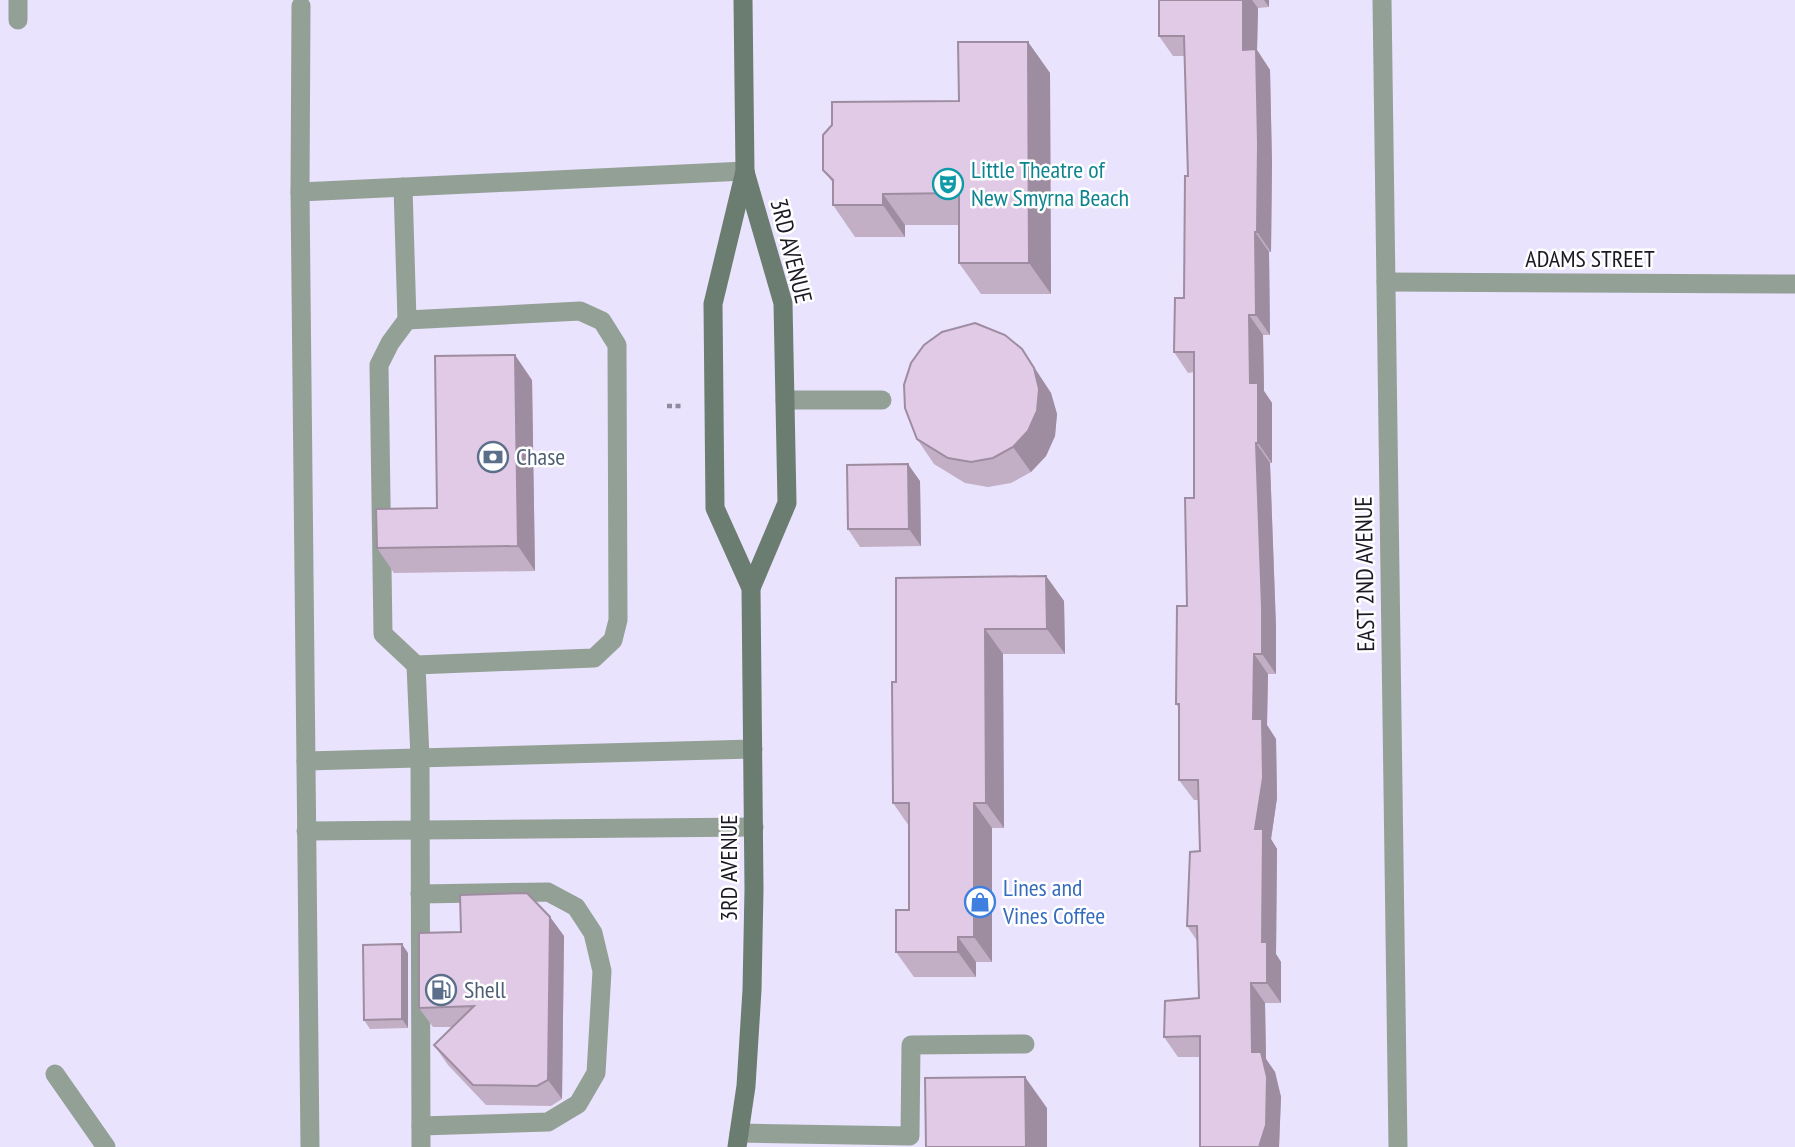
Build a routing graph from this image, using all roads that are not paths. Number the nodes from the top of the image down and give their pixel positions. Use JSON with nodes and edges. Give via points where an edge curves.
{"nodes":[{"id":1,"x":18,"y":0,"type":"edge"},
{"id":2,"x":743,"y":0,"type":"edge"},
{"id":3,"x":1382,"y":0,"type":"edge"},
{"id":4,"x":301,"y":6,"type":"dead end"},
{"id":5,"x":18,"y":20,"type":"dead end"},
{"id":6,"x":745,"y":171,"type":"junction"},
{"id":7,"x":403,"y":187,"type":"junction"},
{"id":8,"x":300,"y":192,"type":"junction"},
{"id":9,"x":1386,"y":282,"type":"junction"},
{"id":10,"x":1795,"y":284,"type":"edge"},
{"id":11,"x":407,"y":320,"type":"junction"},
{"id":12,"x":785,"y":400,"type":"junction"},
{"id":13,"x":883,"y":400,"type":"dead end"},
{"id":14,"x":751,"y":588,"type":"junction"},
{"id":15,"x":416,"y":666,"type":"junction"},
{"id":16,"x":753,"y":749,"type":"junction"},
{"id":17,"x":420,"y":758,"type":"junction"},
{"id":18,"x":306,"y":761,"type":"junction"},
{"id":19,"x":754,"y":827,"type":"junction"},
{"id":20,"x":420,"y":830,"type":"junction"},
{"id":21,"x":306,"y":831,"type":"junction"},
{"id":22,"x":420,"y":894,"type":"junction"},
{"id":23,"x":1026,"y":1044,"type":"dead end"},
{"id":24,"x":55,"y":1074,"type":"dead end"},
{"id":25,"x":421,"y":1126,"type":"junction"},
{"id":26,"x":738,"y":1140,"type":"edge"},
{"id":27,"x":910,"y":1141,"type":"edge"},
{"id":28,"x":106,"y":1147,"type":"edge"},
{"id":29,"x":310,"y":1147,"type":"edge"},
{"id":30,"x":421,"y":1147,"type":"edge"},
{"id":31,"x":1398,"y":1147,"type":"edge"}],
"edges":[{"from":1,"to":5,"type":"street"},
{"from":2,"to":6,"type":"main road","name":"3RD AVENUE"},
{"from":3,"to":9,"type":"street","name":"EAST 2ND AVENUE"},
{"from":4,"to":8,"type":"street"},
{"from":6,"to":7,"type":"street"},
{"from":6,"to":12,"type":"main road","name":"3RD AVENUE","via":[[783,303]]},
{"from":6,"to":14,"type":"main road","name":"3RD AVENUE","via":[[713,304],[715,508]]},
{"from":7,"to":8,"type":"street"},
{"from":7,"to":11,"type":"street"},
{"from":8,"to":18,"type":"street"},
{"from":9,"to":10,"type":"street","name":"ADAMS STREET"},
{"from":9,"to":31,"type":"street","name":"EAST 2ND AVENUE"},
{"from":11,"to":15,"type":"street","via":[[379,365],[383,634]]},
{"from":11,"to":15,"type":"street","via":[[580,311],[603,321],[617,345],[618,620],[612,640],[594,658]]},
{"from":12,"to":13,"type":"street"},
{"from":12,"to":14,"type":"main road","name":"3RD AVENUE","via":[[787,503]]},
{"from":14,"to":16,"type":"main road","name":"3RD AVENUE"},
{"from":15,"to":17,"type":"street"},
{"from":16,"to":17,"type":"street"},
{"from":16,"to":19,"type":"main road","name":"3RD AVENUE"},
{"from":17,"to":18,"type":"street"},
{"from":17,"to":20,"type":"street"},
{"from":18,"to":21,"type":"street"},
{"from":19,"to":20,"type":"street"},
{"from":19,"to":26,"type":"main road","name":"3RD AVENUE","via":[[752,990]]},
{"from":20,"to":21,"type":"street"},
{"from":20,"to":22,"type":"street"},
{"from":21,"to":29,"type":"street"},
{"from":22,"to":25,"type":"street"},
{"from":22,"to":25,"type":"street","via":[[548,892],[576,907],[593,933],[603,971],[596,1073],[578,1104],[548,1122]]},
{"from":23,"to":27,"type":"street","via":[[911,1045]]},
{"from":24,"to":28,"type":"street"},
{"from":25,"to":30,"type":"street"},
{"from":26,"to":27,"type":"street"}]}
